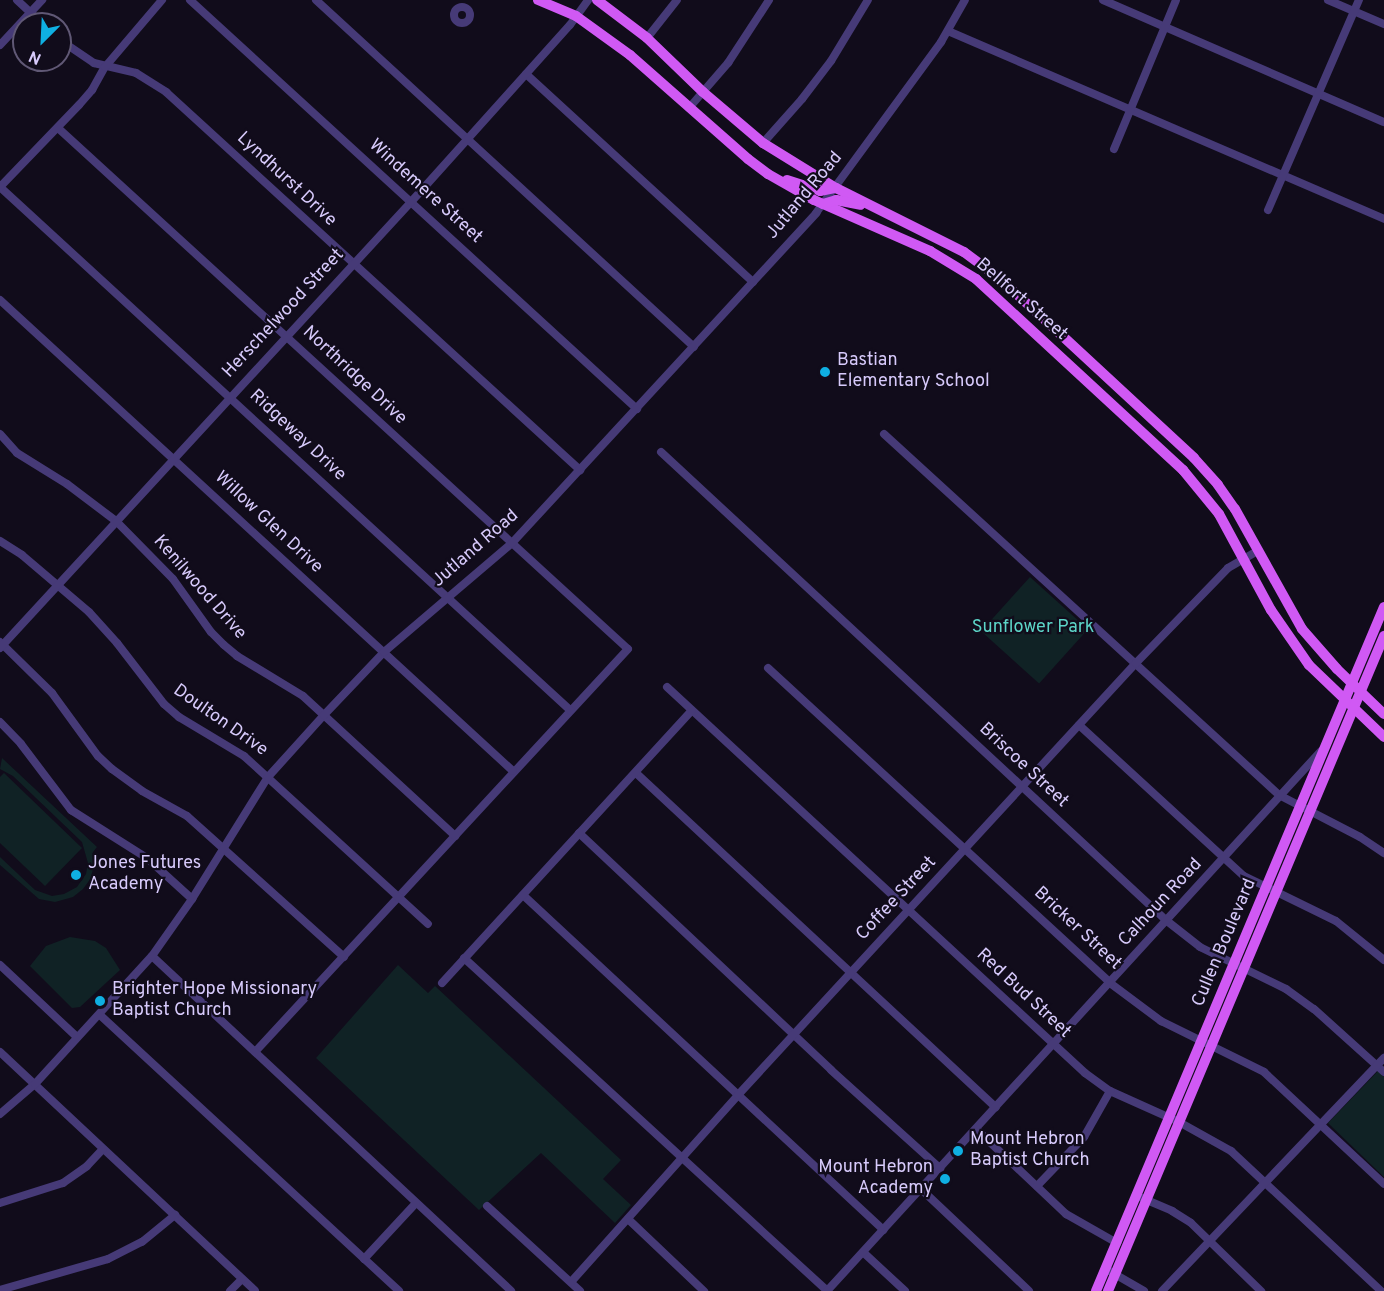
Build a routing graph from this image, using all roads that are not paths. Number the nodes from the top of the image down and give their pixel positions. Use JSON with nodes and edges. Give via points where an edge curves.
{"nodes":[{"id":1,"x":17,"y":0,"type":"edge"},
{"id":2,"x":42,"y":0,"type":"edge"},
{"id":3,"x":162,"y":0,"type":"edge"},
{"id":4,"x":190,"y":0,"type":"edge"},
{"id":5,"x":316,"y":0,"type":"edge"},
{"id":6,"x":538,"y":0,"type":"edge"},
{"id":7,"x":588,"y":0,"type":"edge"},
{"id":8,"x":597,"y":0,"type":"edge"},
{"id":9,"x":677,"y":0,"type":"edge"},
{"id":10,"x":769,"y":0,"type":"edge"},
{"id":11,"x":868,"y":0,"type":"edge"},
{"id":12,"x":965,"y":0,"type":"edge"},
{"id":13,"x":1103,"y":0,"type":"edge"},
{"id":14,"x":1176,"y":0,"type":"edge"},
{"id":15,"x":1328,"y":0,"type":"edge"},
{"id":16,"x":1359,"y":0,"type":"edge"},
{"id":17,"x":1354,"y":11,"type":"junction"},
{"id":18,"x":30,"y":12,"type":"joint"},
{"id":19,"x":576,"y":16,"type":"junction"},
{"id":20,"x":1384,"y":24,"type":"edge"},
{"id":21,"x":1165,"y":27,"type":"junction"},
{"id":22,"x":948,"y":31,"type":"junction"},
{"id":23,"x":12,"y":32,"type":"edge"},
{"id":24,"x":647,"y":38,"type":"junction"},
{"id":25,"x":0,"y":45,"type":"edge"},
{"id":26,"x":72,"y":50,"type":"edge"},
{"id":27,"x":105,"y":66,"type":"junction"},
{"id":28,"x":526,"y":74,"type":"junction"},
{"id":29,"x":703,"y":92,"type":"junction"},
{"id":30,"x":1318,"y":93,"type":"junction"},
{"id":31,"x":688,"y":108,"type":"junction"},
{"id":32,"x":1130,"y":109,"type":"junction"},
{"id":33,"x":1384,"y":122,"type":"edge"},
{"id":34,"x":58,"y":128,"type":"junction"},
{"id":35,"x":467,"y":139,"type":"junction"},
{"id":36,"x":763,"y":143,"type":"junction"},
{"id":37,"x":1114,"y":149,"type":"dead end"},
{"id":38,"x":768,"y":174,"type":"junction"},
{"id":39,"x":1283,"y":175,"type":"junction"},
{"id":40,"x":0,"y":187,"type":"edge"},
{"id":41,"x":836,"y":188,"type":"junction"},
{"id":42,"x":411,"y":202,"type":"junction"},
{"id":43,"x":823,"y":204,"type":"junction"},
{"id":44,"x":879,"y":209,"type":"junction"},
{"id":45,"x":1268,"y":210,"type":"dead end"},
{"id":46,"x":1384,"y":219,"type":"edge"},
{"id":47,"x":911,"y":224,"type":"junction"},
{"id":48,"x":905,"y":238,"type":"junction"},
{"id":49,"x":352,"y":263,"type":"junction"},
{"id":50,"x":985,"y":267,"type":"junction"},
{"id":51,"x":976,"y":279,"type":"junction"},
{"id":52,"x":753,"y":282,"type":"junction"},
{"id":53,"x":0,"y":300,"type":"edge"},
{"id":54,"x":1056,"y":330,"type":"junction"},
{"id":55,"x":286,"y":336,"type":"junction"},
{"id":56,"x":1045,"y":341,"type":"junction"},
{"id":57,"x":694,"y":347,"type":"junction"},
{"id":58,"x":1124,"y":393,"type":"junction"},
{"id":59,"x":230,"y":397,"type":"junction"},
{"id":60,"x":1115,"y":405,"type":"junction"},
{"id":61,"x":637,"y":409,"type":"junction"},
{"id":62,"x":0,"y":434,"type":"edge"},
{"id":63,"x":884,"y":434,"type":"dead end"},
{"id":64,"x":661,"y":452,"type":"dead end"},
{"id":65,"x":1194,"y":458,"type":"junction"},
{"id":66,"x":173,"y":459,"type":"junction"},
{"id":67,"x":580,"y":470,"type":"junction"},
{"id":68,"x":1183,"y":470,"type":"junction"},
{"id":69,"x":116,"y":521,"type":"junction"},
{"id":70,"x":0,"y":541,"type":"edge"},
{"id":71,"x":512,"y":543,"type":"junction"},
{"id":72,"x":1258,"y":551,"type":"junction"},
{"id":73,"x":1243,"y":558,"type":"junction"},
{"id":74,"x":58,"y":584,"type":"junction"},
{"id":75,"x":447,"y":596,"type":"junction"},
{"id":76,"x":1286,"y":603,"type":"junction"},
{"id":77,"x":1384,"y":607,"type":"edge"},
{"id":78,"x":1271,"y":610,"type":"junction"},
{"id":79,"x":1384,"y":636,"type":"edge"},
{"id":80,"x":1,"y":644,"type":"edge"},
{"id":81,"x":384,"y":652,"type":"junction"},
{"id":82,"x":1136,"y":663,"type":"junction"},
{"id":83,"x":768,"y":668,"type":"dead end"},
{"id":84,"x":1352,"y":684,"type":"junction"},
{"id":85,"x":667,"y":687,"type":"dead end"},
{"id":86,"x":1361,"y":692,"type":"junction"},
{"id":87,"x":1344,"y":701,"type":"junction"},
{"id":88,"x":1353,"y":710,"type":"junction"},
{"id":89,"x":570,"y":711,"type":"junction"},
{"id":90,"x":691,"y":711,"type":"junction"},
{"id":91,"x":1384,"y":714,"type":"edge"},
{"id":92,"x":324,"y":715,"type":"junction"},
{"id":93,"x":0,"y":722,"type":"edge"},
{"id":94,"x":1079,"y":725,"type":"junction"},
{"id":95,"x":1384,"y":737,"type":"edge"},
{"id":96,"x":1324,"y":748,"type":"junction"},
{"id":97,"x":513,"y":771,"type":"junction"},
{"id":98,"x":636,"y":773,"type":"junction"},
{"id":99,"x":268,"y":777,"type":"junction"},
{"id":100,"x":1022,"y":788,"type":"junction"},
{"id":101,"x":1279,"y":795,"type":"junction"},
{"id":102,"x":1304,"y":811,"type":"junction"},
{"id":103,"x":579,"y":833,"type":"junction"},
{"id":104,"x":455,"y":836,"type":"junction"},
{"id":105,"x":222,"y":849,"type":"junction"},
{"id":106,"x":966,"y":849,"type":"junction"},
{"id":107,"x":1384,"y":853,"type":"edge"},
{"id":108,"x":1224,"y":860,"type":"junction"},
{"id":109,"x":1272,"y":890,"type":"junction"},
{"id":110,"x":523,"y":895,"type":"junction"},
{"id":111,"x":399,"y":897,"type":"junction"},
{"id":112,"x":192,"y":899,"type":"junction"},
{"id":113,"x":908,"y":910,"type":"junction"},
{"id":114,"x":1167,"y":921,"type":"junction"},
{"id":115,"x":428,"y":924,"type":"dead end"},
{"id":116,"x":152,"y":956,"type":"junction"},
{"id":117,"x":344,"y":957,"type":"junction"},
{"id":118,"x":464,"y":958,"type":"junction"},
{"id":119,"x":1384,"y":960,"type":"edge"},
{"id":120,"x":0,"y":965,"type":"edge"},
{"id":121,"x":1239,"y":967,"type":"junction"},
{"id":122,"x":851,"y":972,"type":"junction"},
{"id":123,"x":1110,"y":982,"type":"junction"},
{"id":124,"x":442,"y":983,"type":"dead end"},
{"id":125,"x":100,"y":1015,"type":"junction"},
{"id":126,"x":795,"y":1034,"type":"junction"},
{"id":127,"x":77,"y":1038,"type":"junction"},
{"id":128,"x":1207,"y":1042,"type":"junction"},
{"id":129,"x":1053,"y":1045,"type":"junction"},
{"id":130,"x":0,"y":1052,"type":"edge"},
{"id":131,"x":255,"y":1052,"type":"junction"},
{"id":132,"x":1384,"y":1058,"type":"edge"},
{"id":133,"x":1377,"y":1065,"type":"junction"},
{"id":134,"x":1384,"y":1072,"type":"edge"},
{"id":135,"x":35,"y":1084,"type":"junction"},
{"id":136,"x":1110,"y":1091,"type":"junction"},
{"id":137,"x":738,"y":1095,"type":"junction"},
{"id":138,"x":996,"y":1107,"type":"junction"},
{"id":139,"x":0,"y":1114,"type":"edge"},
{"id":140,"x":1174,"y":1120,"type":"junction"},
{"id":141,"x":1321,"y":1124,"type":"junction"},
{"id":142,"x":976,"y":1129,"type":"junction"},
{"id":143,"x":103,"y":1149,"type":"junction"},
{"id":144,"x":682,"y":1159,"type":"junction"},
{"id":145,"x":940,"y":1168,"type":"junction"},
{"id":146,"x":1265,"y":1182,"type":"junction"},
{"id":147,"x":1384,"y":1184,"type":"edge"},
{"id":148,"x":1037,"y":1186,"type":"junction"},
{"id":149,"x":922,"y":1190,"type":"junction"},
{"id":150,"x":1141,"y":1198,"type":"junction"},
{"id":151,"x":0,"y":1203,"type":"edge"},
{"id":152,"x":416,"y":1203,"type":"junction"},
{"id":153,"x":488,"y":1206,"type":"dead end"},
{"id":154,"x":175,"y":1215,"type":"junction"},
{"id":155,"x":628,"y":1219,"type":"junction"},
{"id":156,"x":884,"y":1230,"type":"junction"},
{"id":157,"x":1208,"y":1240,"type":"junction"},
{"id":158,"x":1122,"y":1245,"type":"junction"},
{"id":159,"x":864,"y":1253,"type":"junction"},
{"id":160,"x":364,"y":1259,"type":"junction"},
{"id":161,"x":1111,"y":1271,"type":"junction"},
{"id":162,"x":242,"y":1279,"type":"junction"},
{"id":163,"x":571,"y":1282,"type":"junction"},
{"id":164,"x":0,"y":1290,"type":"edge"},
{"id":165,"x":230,"y":1291,"type":"edge"},
{"id":166,"x":255,"y":1291,"type":"edge"},
{"id":167,"x":399,"y":1291,"type":"edge"},
{"id":168,"x":511,"y":1291,"type":"edge"},
{"id":169,"x":580,"y":1291,"type":"edge"},
{"id":170,"x":704,"y":1291,"type":"edge"},
{"id":171,"x":827,"y":1291,"type":"edge"},
{"id":172,"x":905,"y":1291,"type":"edge"},
{"id":173,"x":1029,"y":1291,"type":"edge"},
{"id":174,"x":1096,"y":1291,"type":"edge"},
{"id":175,"x":1108,"y":1291,"type":"edge"},
{"id":176,"x":1144,"y":1291,"type":"edge"},
{"id":177,"x":1162,"y":1291,"type":"edge"},
{"id":178,"x":1261,"y":1291,"type":"edge"},
{"id":179,"x":1381,"y":1291,"type":"edge"}],
"edges":[{"from":1,"to":18,"type":"street"},
{"from":2,"to":18,"type":"street"},
{"from":3,"to":27,"type":"street"},
{"from":4,"to":42,"type":"street","name":"Windemere Street"},
{"from":5,"to":35,"type":"street"},
{"from":6,"to":19,"type":"main road","name":"Bellfort Street"},
{"from":7,"to":19,"type":"street","name":"Herschelwood Street"},
{"from":8,"to":24,"type":"main road","name":"Bellfort Street"},
{"from":9,"to":24,"type":"street"},
{"from":10,"to":29,"type":"street","via":[[749,35]]},
{"from":11,"to":36,"type":"street","via":[[824,70]]},
{"from":12,"to":22,"type":"street","name":"Jutland Road"},
{"from":13,"to":21,"type":"street"},
{"from":14,"to":21,"type":"street"},
{"from":15,"to":17,"type":"street"},
{"from":16,"to":17,"type":"street"},
{"from":17,"to":20,"type":"street"},
{"from":17,"to":30,"type":"street"},
{"from":19,"to":28,"type":"street","name":"Herschelwood Street"},
{"from":19,"to":31,"type":"main road","name":"Bellfort Street","via":[[630,55]]},
{"from":21,"to":30,"type":"street"},
{"from":21,"to":32,"type":"street"},
{"from":22,"to":32,"type":"street"},
{"from":22,"to":41,"type":"street","name":"Jutland Road"},
{"from":23,"to":25,"type":"street"},
{"from":24,"to":29,"type":"main road","name":"Bellfort Street"},
{"from":26,"to":27,"type":"street","name":"Lyndhurst Drive"},
{"from":27,"to":34,"type":"street","via":[[92,90]]},
{"from":27,"to":49,"type":"street","name":"Lyndhurst Drive","via":[[136,73],[160,87]]},
{"from":28,"to":35,"type":"street","name":"Herschelwood Street"},
{"from":28,"to":52,"type":"street"},
{"from":29,"to":31,"type":"street"},
{"from":29,"to":36,"type":"main road","name":"Bellfort Street"},
{"from":30,"to":33,"type":"street"},
{"from":30,"to":39,"type":"street"},
{"from":31,"to":38,"type":"main road","name":"Bellfort Street"},
{"from":32,"to":37,"type":"street"},
{"from":32,"to":39,"type":"street"},
{"from":34,"to":40,"type":"street"},
{"from":34,"to":55,"type":"street","name":"Northridge Drive"},
{"from":35,"to":42,"type":"street","name":"Herschelwood Street"},
{"from":35,"to":57,"type":"street"},
{"from":36,"to":41,"type":"main road","name":"Bellfort Street"},
{"from":38,"to":41,"type":"main road","via":[[816,190]]},
{"from":38,"to":43,"type":"main road","name":"Bellfort Street"},
{"from":39,"to":45,"type":"street"},
{"from":39,"to":46,"type":"street"},
{"from":40,"to":59,"type":"street","name":"Ridgeway Drive"},
{"from":41,"to":43,"type":"street","name":"Jutland Road"},
{"from":41,"to":44,"type":"main road","name":"Bellfort Street"},
{"from":42,"to":49,"type":"street","name":"Herschelwood Street"},
{"from":42,"to":61,"type":"street","name":"Windemere Street"},
{"from":43,"to":44,"type":"main road","via":[[836,200]]},
{"from":43,"to":48,"type":"main road","name":"Bellfort Street"},
{"from":43,"to":52,"type":"street","name":"Jutland Road"},
{"from":44,"to":47,"type":"main road","name":"Bellfort Street"},
{"from":47,"to":48,"type":"main road"},
{"from":47,"to":50,"type":"main road","name":"Bellfort Street"},
{"from":48,"to":51,"type":"main road","name":"Bellfort Street"},
{"from":49,"to":55,"type":"street","name":"Herschelwood Street"},
{"from":49,"to":67,"type":"street","name":"Lyndhurst Drive"},
{"from":50,"to":51,"type":"main road"},
{"from":50,"to":54,"type":"main road","name":"Bellfort Street"},
{"from":51,"to":56,"type":"main road","name":"Bellfort Street"},
{"from":52,"to":57,"type":"street","name":"Jutland Road"},
{"from":53,"to":66,"type":"street","name":"Willow Glen Drive"},
{"from":54,"to":56,"type":"main road"},
{"from":54,"to":58,"type":"main road","name":"Bellfort Street"},
{"from":55,"to":59,"type":"street","name":"Herschelwood Street"},
{"from":55,"to":71,"type":"street","name":"Northridge Drive"},
{"from":56,"to":60,"type":"main road","name":"Bellfort Street"},
{"from":57,"to":61,"type":"street","name":"Jutland Road"},
{"from":58,"to":60,"type":"main road"},
{"from":58,"to":65,"type":"main road","name":"Bellfort Street"},
{"from":59,"to":66,"type":"street","name":"Herschelwood Street"},
{"from":59,"to":75,"type":"street","name":"Ridgeway Drive"},
{"from":60,"to":68,"type":"main road","name":"Bellfort Street"},
{"from":61,"to":67,"type":"street","name":"Jutland Road"},
{"from":62,"to":69,"type":"street","name":"Kenilwood Drive","via":[[17,453]]},
{"from":63,"to":82,"type":"street"},
{"from":64,"to":100,"type":"street","name":"Briscoe Street"},
{"from":65,"to":68,"type":"main road"},
{"from":65,"to":72,"type":"main road","name":"Bellfort Street","via":[[1235,509]]},
{"from":66,"to":69,"type":"street","name":"Herschelwood Street"},
{"from":66,"to":81,"type":"street","name":"Willow Glen Drive"},
{"from":67,"to":71,"type":"street","name":"Jutland Road"},
{"from":68,"to":73,"type":"main road","name":"Bellfort Street","via":[[1219,514]]},
{"from":69,"to":74,"type":"street","name":"Herschelwood Street"},
{"from":69,"to":92,"type":"street","name":"Kenilwood Drive","via":[[173,579],[224,645],[303,696]]},
{"from":70,"to":74,"type":"street","name":"Doulton Drive"},
{"from":71,"to":75,"type":"street","name":"Jutland Road"},
{"from":71,"to":89,"type":"street","name":"Northridge Drive","via":[[628,649]]},
{"from":72,"to":73,"type":"street","name":"Coffee Street"},
{"from":72,"to":76,"type":"main road","name":"Bellfort Street"},
{"from":73,"to":78,"type":"main road","name":"Bellfort Street"},
{"from":73,"to":82,"type":"street","name":"Coffee Street","via":[[1209,585]]},
{"from":74,"to":80,"type":"street","name":"Herschelwood Street"},
{"from":74,"to":99,"type":"street","name":"Doulton Drive","via":[[117,644],[178,717],[244,756]]},
{"from":75,"to":81,"type":"street","name":"Jutland Road"},
{"from":75,"to":89,"type":"street","name":"Ridgeway Drive"},
{"from":76,"to":78,"type":"main road"},
{"from":76,"to":84,"type":"main road","name":"Bellfort Street","via":[[1316,647]]},
{"from":77,"to":84,"type":"main road","name":"Cullen Boulevard"},
{"from":78,"to":87,"type":"main road","name":"Bellfort Street","via":[[1309,665]]},
{"from":79,"to":86,"type":"main road","name":"Cullen Boulevard"},
{"from":80,"to":105,"type":"street","via":[[52,693],[112,769],[187,816]]},
{"from":81,"to":92,"type":"street","name":"Jutland Road"},
{"from":81,"to":97,"type":"street","name":"Willow Glen Drive"},
{"from":82,"to":94,"type":"street","name":"Coffee Street"},
{"from":82,"to":101,"type":"street"},
{"from":83,"to":106,"type":"street","name":"Bricker Street"},
{"from":84,"to":86,"type":"main road","name":"Bellfort Street"},
{"from":84,"to":87,"type":"main road","name":"Cullen Boulevard"},
{"from":85,"to":90,"type":"street","name":"Red Bud Street"},
{"from":86,"to":88,"type":"main road","name":"Cullen Boulevard"},
{"from":86,"to":91,"type":"main road","name":"Bellfort Street"},
{"from":87,"to":88,"type":"main road","name":"Bellfort Street"},
{"from":87,"to":96,"type":"main road","name":"Cullen Boulevard"},
{"from":88,"to":95,"type":"main road","name":"Bellfort Street"},
{"from":88,"to":102,"type":"main road","name":"Cullen Boulevard"},
{"from":89,"to":97,"type":"street"},
{"from":90,"to":98,"type":"street"},
{"from":90,"to":113,"type":"street","name":"Red Bud Street"},
{"from":92,"to":99,"type":"street","name":"Jutland Road"},
{"from":92,"to":104,"type":"street","name":"Kenilwood Drive"},
{"from":93,"to":112,"type":"street","via":[[71,810],[147,858]]},
{"from":94,"to":100,"type":"street","name":"Coffee Street"},
{"from":94,"to":108,"type":"street"},
{"from":96,"to":101,"type":"street","name":"Calhoun Road"},
{"from":96,"to":102,"type":"main road","name":"Cullen Boulevard"},
{"from":97,"to":104,"type":"street"},
{"from":98,"to":103,"type":"street"},
{"from":98,"to":122,"type":"street"},
{"from":99,"to":105,"type":"street","name":"Jutland Road"},
{"from":99,"to":111,"type":"street","name":"Doulton Drive"},
{"from":100,"to":106,"type":"street","name":"Coffee Street"},
{"from":100,"to":114,"type":"street","name":"Briscoe Street"},
{"from":101,"to":102,"type":"street"},
{"from":101,"to":108,"type":"street","name":"Calhoun Road"},
{"from":102,"to":107,"type":"street","via":[[1360,837]]},
{"from":102,"to":109,"type":"main road","name":"Cullen Boulevard"},
{"from":103,"to":110,"type":"street"},
{"from":103,"to":126,"type":"street"},
{"from":104,"to":111,"type":"street"},
{"from":105,"to":112,"type":"street","name":"Jutland Road"},
{"from":105,"to":117,"type":"street"},
{"from":106,"to":113,"type":"street","name":"Coffee Street"},
{"from":106,"to":123,"type":"street","name":"Bricker Street"},
{"from":108,"to":109,"type":"street"},
{"from":108,"to":114,"type":"street","name":"Calhoun Road"},
{"from":109,"to":119,"type":"street","via":[[1336,921]]},
{"from":109,"to":121,"type":"main road","name":"Cullen Boulevard"},
{"from":110,"to":118,"type":"street"},
{"from":110,"to":137,"type":"street"},
{"from":111,"to":115,"type":"street","name":"Doulton Drive"},
{"from":111,"to":117,"type":"street"},
{"from":112,"to":116,"type":"street","name":"Jutland Road"},
{"from":113,"to":122,"type":"street","name":"Coffee Street"},
{"from":113,"to":129,"type":"street","name":"Red Bud Street"},
{"from":114,"to":121,"type":"street","name":"Briscoe Street","via":[[1200,947]]},
{"from":114,"to":123,"type":"street","name":"Calhoun Road"},
{"from":116,"to":125,"type":"street","name":"Jutland Road"},
{"from":116,"to":131,"type":"street"},
{"from":117,"to":131,"type":"street"},
{"from":118,"to":124,"type":"street"},
{"from":118,"to":144,"type":"street"},
{"from":120,"to":127,"type":"street"},
{"from":121,"to":128,"type":"main road","name":"Cullen Boulevard"},
{"from":121,"to":133,"type":"street","name":"Briscoe Street","via":[[1286,989]]},
{"from":122,"to":126,"type":"street","name":"Coffee Street"},
{"from":122,"to":138,"type":"street"},
{"from":123,"to":128,"type":"street","name":"Bricker Street","via":[[1161,1021]]},
{"from":123,"to":129,"type":"street","name":"Calhoun Road"},
{"from":125,"to":127,"type":"street","name":"Jutland Road"},
{"from":125,"to":160,"type":"street"},
{"from":126,"to":137,"type":"street","name":"Coffee Street"},
{"from":126,"to":145,"type":"street"},
{"from":127,"to":135,"type":"street","name":"Jutland Road"},
{"from":128,"to":140,"type":"main road","name":"Cullen Boulevard"},
{"from":128,"to":141,"type":"street","name":"Bricker Street","via":[[1264,1072]]},
{"from":129,"to":136,"type":"street","name":"Red Bud Street"},
{"from":129,"to":138,"type":"street","name":"Calhoun Road"},
{"from":130,"to":135,"type":"street"},
{"from":131,"to":152,"type":"street"},
{"from":132,"to":133,"type":"street"},
{"from":133,"to":134,"type":"street","name":"Briscoe Street"},
{"from":133,"to":141,"type":"street"},
{"from":135,"to":139,"type":"street","name":"Jutland Road"},
{"from":135,"to":143,"type":"street"},
{"from":136,"to":140,"type":"street","name":"Red Bud Street"},
{"from":136,"to":148,"type":"street","via":[[1084,1137]]},
{"from":137,"to":144,"type":"street","name":"Coffee Street"},
{"from":137,"to":156,"type":"street"},
{"from":138,"to":142,"type":"street","name":"Calhoun Road"},
{"from":140,"to":146,"type":"street","name":"Red Bud Street","via":[[1231,1152]]},
{"from":140,"to":150,"type":"main road","name":"Cullen Boulevard"},
{"from":141,"to":146,"type":"street"},
{"from":141,"to":147,"type":"street","name":"Bricker Street"},
{"from":142,"to":145,"type":"street","name":"Calhoun Road"},
{"from":142,"to":148,"type":"street"},
{"from":143,"to":151,"type":"street","via":[[63,1183]]},
{"from":143,"to":154,"type":"street"},
{"from":144,"to":155,"type":"street","name":"Coffee Street"},
{"from":144,"to":171,"type":"street"},
{"from":145,"to":149,"type":"street","name":"Calhoun Road"},
{"from":146,"to":157,"type":"street"},
{"from":146,"to":179,"type":"street","name":"Red Bud Street"},
{"from":148,"to":158,"type":"street","via":[[1066,1214]]},
{"from":149,"to":156,"type":"street","name":"Calhoun Road"},
{"from":149,"to":173,"type":"street"},
{"from":150,"to":157,"type":"street","via":[[1191,1223]]},
{"from":150,"to":158,"type":"main road","name":"Cullen Boulevard"},
{"from":152,"to":160,"type":"street"},
{"from":152,"to":168,"type":"street"},
{"from":153,"to":163,"type":"street"},
{"from":154,"to":162,"type":"street"},
{"from":154,"to":164,"type":"street","via":[[142,1242],[108,1259]]},
{"from":155,"to":163,"type":"street","name":"Coffee Street"},
{"from":155,"to":170,"type":"street"},
{"from":156,"to":159,"type":"street","name":"Calhoun Road"},
{"from":157,"to":177,"type":"street"},
{"from":157,"to":178,"type":"street"},
{"from":158,"to":161,"type":"main road","name":"Cullen Boulevard"},
{"from":159,"to":171,"type":"street","name":"Calhoun Road"},
{"from":159,"to":172,"type":"street"},
{"from":160,"to":167,"type":"street"},
{"from":161,"to":174,"type":"main road","name":"Cullen Boulevard"},
{"from":161,"to":175,"type":"main road","name":"Cullen Boulevard"},
{"from":161,"to":176,"type":"street"},
{"from":162,"to":165,"type":"street"},
{"from":162,"to":166,"type":"street"},
{"from":163,"to":169,"type":"street"}]}
